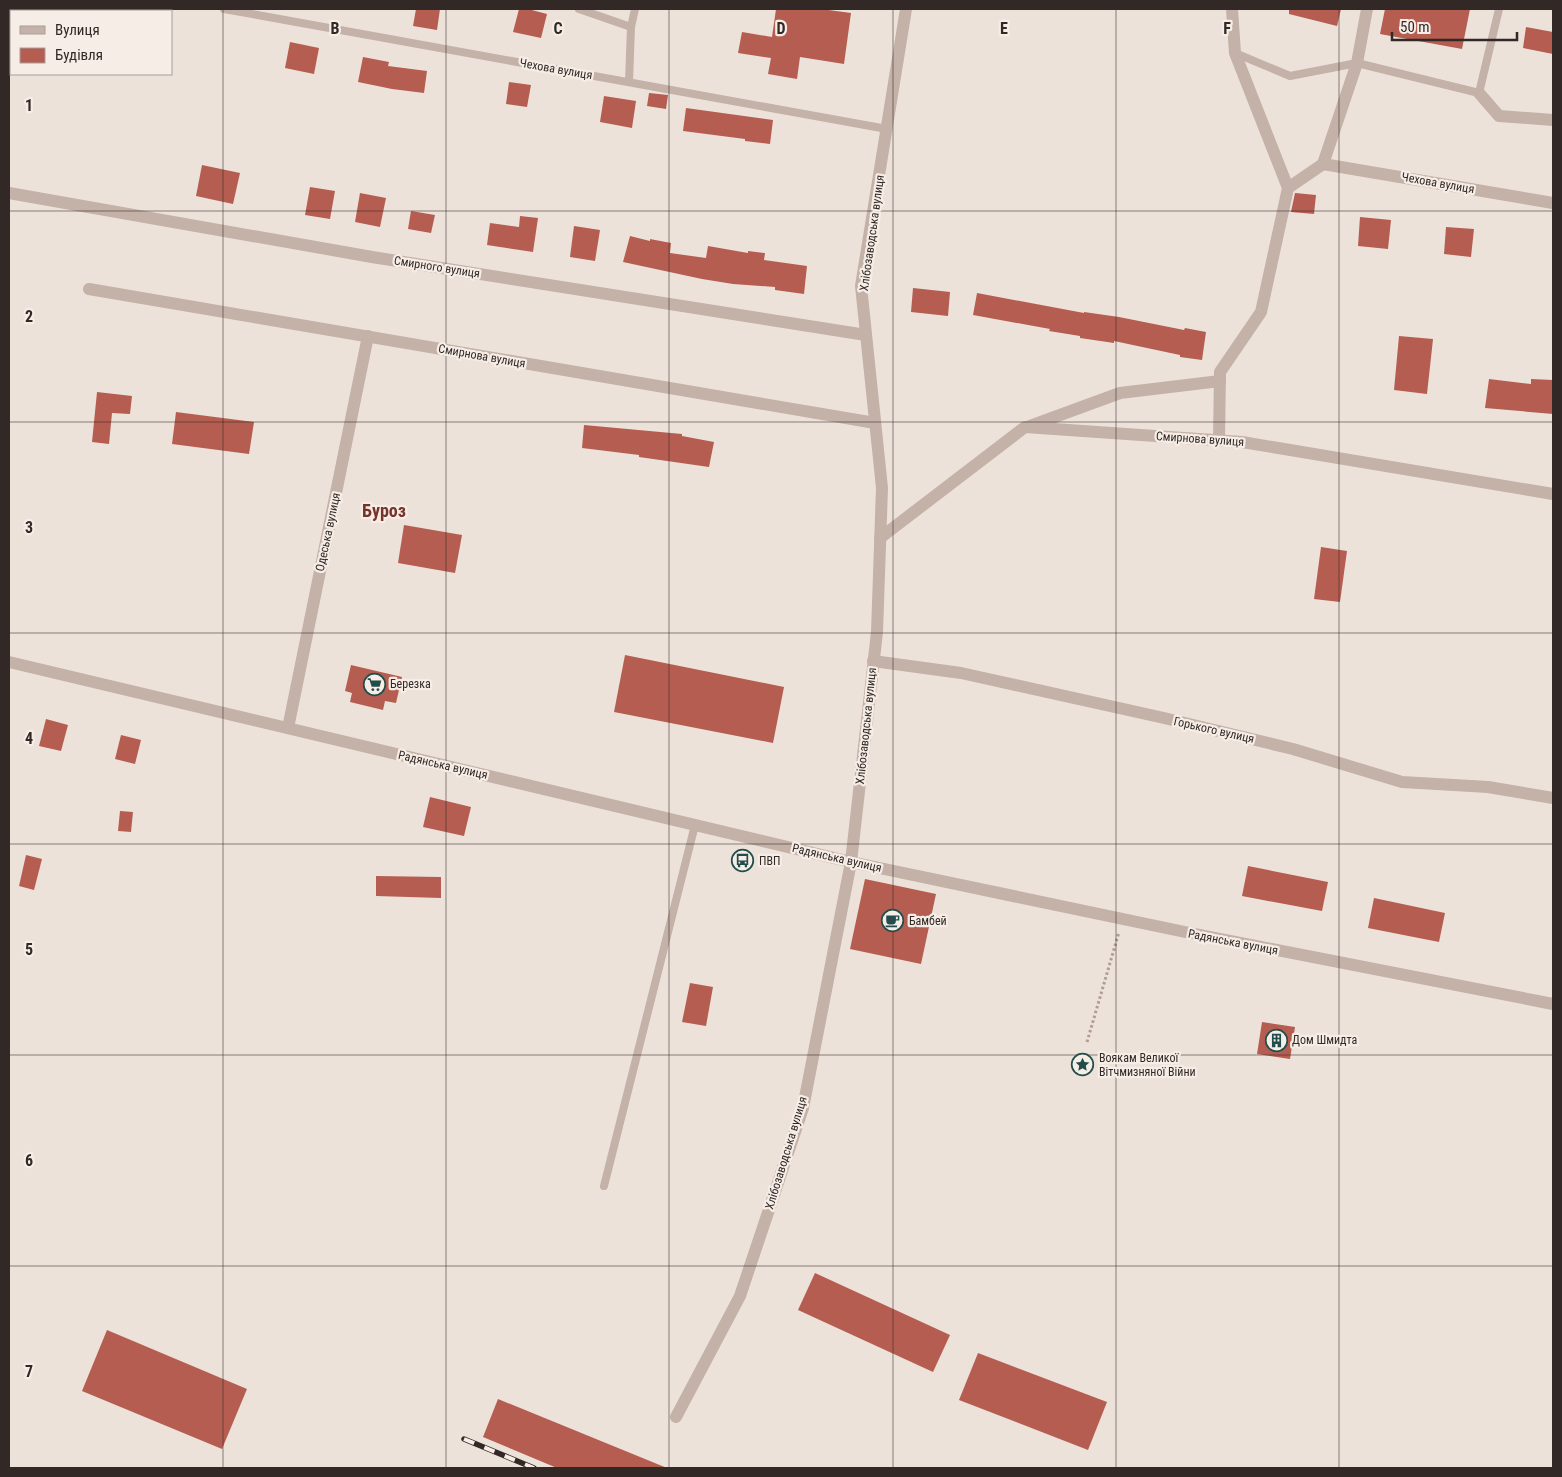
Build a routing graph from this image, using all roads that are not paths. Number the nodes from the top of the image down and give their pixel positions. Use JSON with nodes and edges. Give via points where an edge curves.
{"nodes":[{"id":1,"x":224,"y":9,"type":"edge"},
{"id":2,"x":578,"y":9,"type":"edge"},
{"id":3,"x":635,"y":9,"type":"edge"},
{"id":4,"x":906,"y":9,"type":"edge"},
{"id":5,"x":1232,"y":9,"type":"edge"},
{"id":6,"x":1367,"y":9,"type":"edge"},
{"id":7,"x":1499,"y":9,"type":"edge"},
{"id":8,"x":631,"y":27,"type":"junction"},
{"id":9,"x":1235,"y":53,"type":"junction"},
{"id":10,"x":1357,"y":63,"type":"junction"},
{"id":11,"x":629,"y":82,"type":"junction"},
{"id":12,"x":1479,"y":92,"type":"junction"},
{"id":13,"x":1553,"y":120,"type":"edge"},
{"id":14,"x":887,"y":129,"type":"junction"},
{"id":15,"x":1324,"y":164,"type":"junction"},
{"id":16,"x":1288,"y":188,"type":"junction"},
{"id":17,"x":9,"y":193,"type":"edge"},
{"id":18,"x":1553,"y":203,"type":"edge"},
{"id":19,"x":89,"y":288,"type":"dead end"},
{"id":20,"x":866,"y":335,"type":"junction"},
{"id":21,"x":368,"y":336,"type":"junction"},
{"id":22,"x":1220,"y":381,"type":"junction"},
{"id":23,"x":875,"y":423,"type":"junction"},
{"id":24,"x":1025,"y":427,"type":"junction"},
{"id":25,"x":1218,"y":440,"type":"junction"},
{"id":26,"x":1553,"y":494,"type":"edge"},
{"id":27,"x":880,"y":538,"type":"junction"},
{"id":28,"x":874,"y":661,"type":"junction"},
{"id":29,"x":9,"y":662,"type":"edge"},
{"id":30,"x":288,"y":728,"type":"junction"},
{"id":31,"x":1553,"y":798,"type":"edge"},
{"id":32,"x":695,"y":825,"type":"junction"},
{"id":33,"x":851,"y":862,"type":"junction"},
{"id":34,"x":1553,"y":1004,"type":"edge"},
{"id":35,"x":604,"y":1186,"type":"dead end"},
{"id":36,"x":676,"y":1417,"type":"dead end"}],
"edges":[{"from":1,"to":11,"type":"lane","name":"Чехова вулиця"},
{"from":2,"to":8,"type":"lane"},
{"from":3,"to":8,"type":"lane"},
{"from":4,"to":14,"type":"street","name":"Хлібозаводська вулиця"},
{"from":5,"to":9,"type":"street"},
{"from":6,"to":10,"type":"street"},
{"from":7,"to":12,"type":"lane"},
{"from":8,"to":11,"type":"lane"},
{"from":9,"to":10,"type":"lane","via":[[1290,76]]},
{"from":9,"to":16,"type":"street"},
{"from":10,"to":12,"type":"lane"},
{"from":10,"to":15,"type":"street"},
{"from":11,"to":14,"type":"lane","name":"Чехова вулиця"},
{"from":12,"to":13,"type":"street","via":[[1499,116]]},
{"from":14,"to":20,"type":"street","name":"Хлібозаводська вулиця","via":[[862,286]]},
{"from":15,"to":16,"type":"street"},
{"from":15,"to":18,"type":"street","name":"Чехова вулиця"},
{"from":16,"to":22,"type":"street","via":[[1261,312],[1220,372]]},
{"from":17,"to":20,"type":"street","name":"Смирного вулиця","via":[[372,257]]},
{"from":19,"to":21,"type":"street","name":"Смирнова вулиця"},
{"from":20,"to":23,"type":"street","name":"Хлібозаводська вулиця"},
{"from":21,"to":23,"type":"street","name":"Смирнова вулиця"},
{"from":21,"to":30,"type":"street","name":"Одеська вулиця"},
{"from":22,"to":24,"type":"street","via":[[1120,393]]},
{"from":22,"to":25,"type":"street"},
{"from":23,"to":27,"type":"street","name":"Хлібозаводська вулиця","via":[[882,488]]},
{"from":24,"to":25,"type":"street","name":"Смирнова вулиця"},
{"from":24,"to":27,"type":"street"},
{"from":25,"to":26,"type":"street","name":"Смирнова вулиця"},
{"from":27,"to":28,"type":"street","name":"Хлібозаводська вулиця"},
{"from":28,"to":31,"type":"street","name":"Горького вулиця","via":[[961,674],[1164,718],[1293,748],[1402,782],[1488,786]]},
{"from":28,"to":33,"type":"street","name":"Хлібозаводська вулиця"},
{"from":29,"to":30,"type":"street","name":"Радянська вулиця"},
{"from":30,"to":32,"type":"street","name":"Радянська вулиця"},
{"from":32,"to":33,"type":"street","name":"Радянська вулиця"},
{"from":32,"to":35,"type":"lane"},
{"from":33,"to":34,"type":"street","name":"Радянська вулиця"},
{"from":33,"to":36,"type":"street","name":"Хлібозаводська вулиця","via":[[802,1108],[740,1296]]}]}
